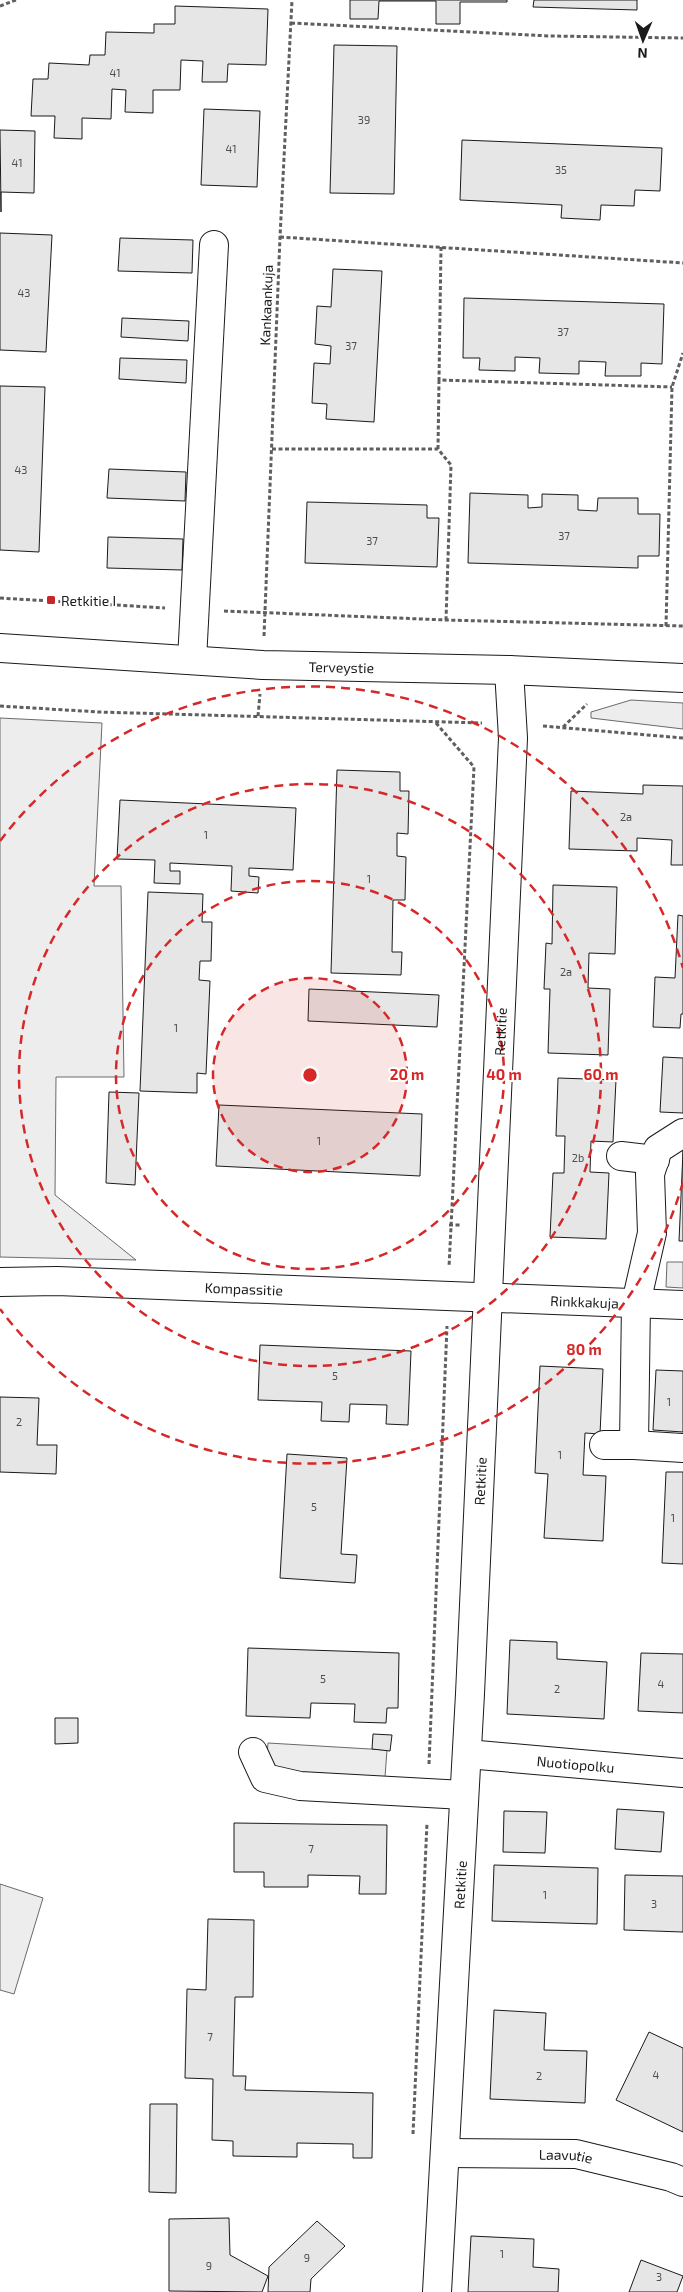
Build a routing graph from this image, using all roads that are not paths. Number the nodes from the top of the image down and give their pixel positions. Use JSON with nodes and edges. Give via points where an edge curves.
{"nodes":[{"id":1,"x":214,"y":245,"type":"dead end"},
{"id":2,"x":0,"y":648,"type":"edge"},
{"id":3,"x":192,"y":660,"type":"junction"},
{"id":4,"x":509,"y":670,"type":"junction"},
{"id":5,"x":683,"y":678,"type":"edge"},
{"id":6,"x":683,"y":1133,"type":"edge"},
{"id":7,"x":621,"y":1156,"type":"dead end"},
{"id":8,"x":655,"y":1160,"type":"junction"},
{"id":9,"x":0,"y":1282,"type":"edge"},
{"id":10,"x":487,"y":1298,"type":"junction"},
{"id":11,"x":636,"y":1303,"type":"junction"},
{"id":12,"x":683,"y":1304,"type":"edge"},
{"id":13,"x":604,"y":1445,"type":"dead end"},
{"id":14,"x":634,"y":1445,"type":"junction"},
{"id":15,"x":683,"y":1448,"type":"edge"},
{"id":16,"x":253,"y":1752,"type":"dead end"},
{"id":17,"x":467,"y":1754,"type":"junction"},
{"id":18,"x":683,"y":1773,"type":"edge"},
{"id":19,"x":464,"y":1795,"type":"junction"},
{"id":20,"x":445,"y":2153,"type":"junction"},
{"id":21,"x":683,"y":2182,"type":"edge"},
{"id":22,"x":437,"y":2292,"type":"edge"}],
"edges":[{"from":1,"to":3,"type":"street"},
{"from":2,"to":3,"type":"street","name":"Terveystie"},
{"from":3,"to":4,"type":"street","name":"Terveystie","via":[[262,665]]},
{"from":4,"to":5,"type":"street","name":"Terveystie"},
{"from":4,"to":10,"type":"street","name":"Retkitie","via":[[512,723]]},
{"from":6,"to":8,"type":"street","via":[[658,1149]]},
{"from":7,"to":8,"type":"street"},
{"from":8,"to":11,"type":"street","via":[[650,1174],[652,1233]]},
{"from":9,"to":10,"type":"street","name":"Kompassitie","via":[[57,1281]]},
{"from":10,"to":11,"type":"street","name":"Rinkkakuja"},
{"from":10,"to":17,"type":"street","name":"Retkitie"},
{"from":11,"to":12,"type":"street","name":"Rinkkakuja"},
{"from":11,"to":14,"type":"street"},
{"from":13,"to":14,"type":"street"},
{"from":14,"to":15,"type":"street"},
{"from":16,"to":19,"type":"street","via":[[265,1778],[300,1786]]},
{"from":17,"to":18,"type":"street","name":"Nuotiopolku"},
{"from":17,"to":19,"type":"street","name":"Retkitie"},
{"from":19,"to":20,"type":"street","name":"Retkitie"},
{"from":20,"to":21,"type":"street","name":"Laavutie","via":[[576,2154]]},
{"from":20,"to":22,"type":"street","name":"Retkitie"}]}
